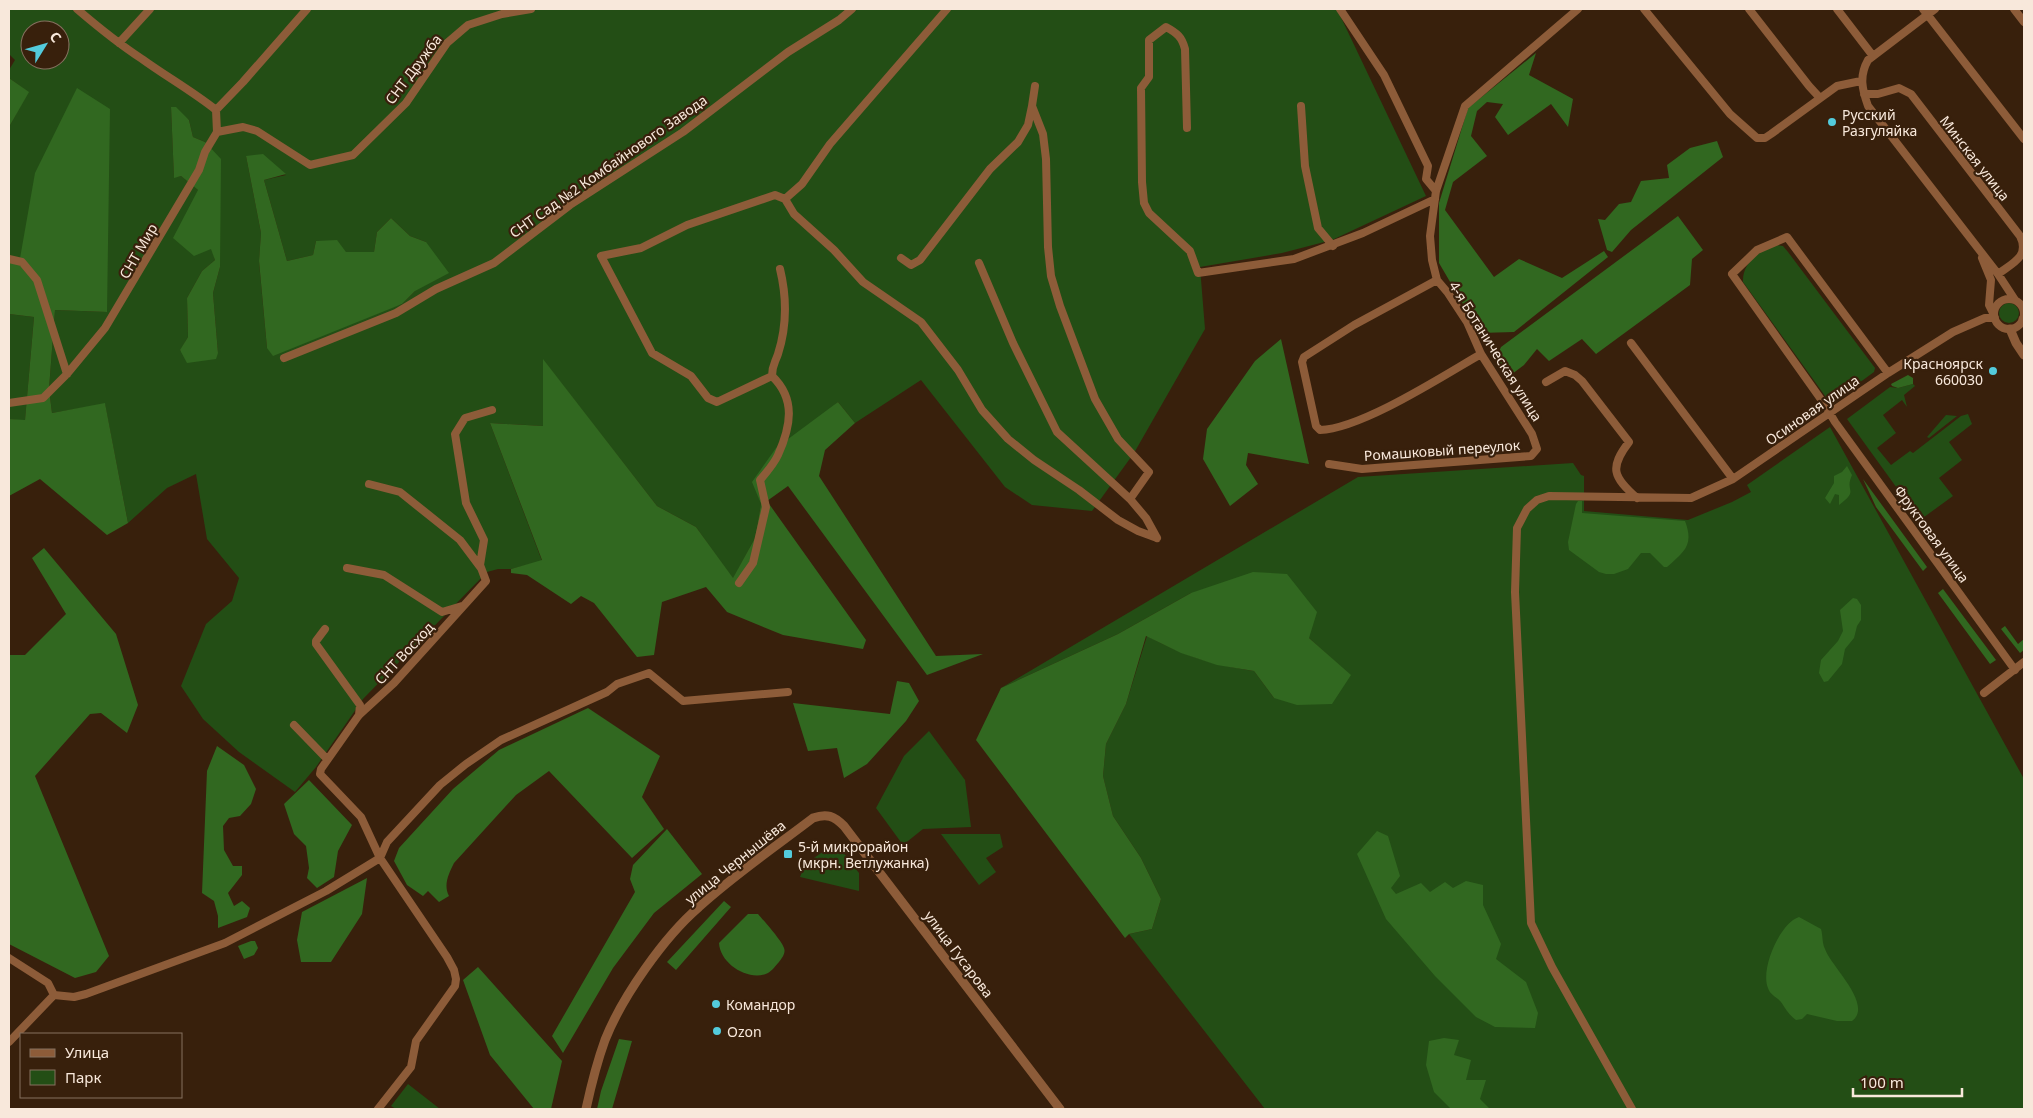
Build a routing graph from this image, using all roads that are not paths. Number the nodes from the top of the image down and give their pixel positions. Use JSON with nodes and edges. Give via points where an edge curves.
{"nodes":[{"id":1,"x":78,"y":9,"type":"edge"},
{"id":2,"x":150,"y":9,"type":"edge"},
{"id":3,"x":306,"y":9,"type":"edge"},
{"id":4,"x":531,"y":9,"type":"edge"},
{"id":5,"x":852,"y":9,"type":"edge"},
{"id":6,"x":947,"y":9,"type":"edge"},
{"id":7,"x":1340,"y":9,"type":"edge"},
{"id":8,"x":1578,"y":9,"type":"edge"},
{"id":9,"x":1644,"y":9,"type":"edge"},
{"id":10,"x":1749,"y":9,"type":"edge"},
{"id":11,"x":1837,"y":9,"type":"edge"},
{"id":12,"x":1936,"y":9,"type":"edge"},
{"id":13,"x":2014,"y":9,"type":"edge"},
{"id":14,"x":1926,"y":12,"type":"edge"},
{"id":15,"x":2024,"y":22,"type":"edge"},
{"id":16,"x":119,"y":43,"type":"junction"},
{"id":17,"x":1873,"y":56,"type":"junction"},
{"id":18,"x":1861,"y":81,"type":"junction"},
{"id":19,"x":1035,"y":86,"type":"dead end"},
{"id":20,"x":1864,"y":94,"type":"junction"},
{"id":21,"x":1820,"y":98,"type":"junction"},
{"id":22,"x":1032,"y":106,"type":"junction"},
{"id":23,"x":1301,"y":106,"type":"dead end"},
{"id":24,"x":216,"y":110,"type":"junction"},
{"id":25,"x":1187,"y":128,"type":"dead end"},
{"id":26,"x":217,"y":132,"type":"junction"},
{"id":27,"x":2024,"y":139,"type":"edge"},
{"id":28,"x":1435,"y":195,"type":"junction"},
{"id":29,"x":785,"y":199,"type":"junction"},
{"id":30,"x":1333,"y":246,"type":"junction"},
{"id":31,"x":1980,"y":250,"type":"junction"},
{"id":32,"x":901,"y":258,"type":"dead end"},
{"id":33,"x":9,"y":259,"type":"edge"},
{"id":34,"x":979,"y":263,"type":"dead end"},
{"id":35,"x":780,"y":269,"type":"dead end"},
{"id":36,"x":1998,"y":274,"type":"junction"},
{"id":37,"x":1437,"y":280,"type":"junction"},
{"id":38,"x":2020,"y":302,"type":"edge"},
{"id":39,"x":1994,"y":317,"type":"junction"},
{"id":40,"x":2024,"y":319,"type":"edge"},
{"id":41,"x":2010,"y":328,"type":"junction"},
{"id":42,"x":1631,"y":343,"type":"dead end"},
{"id":43,"x":1481,"y":354,"type":"junction"},
{"id":44,"x":2024,"y":355,"type":"edge"},
{"id":45,"x":284,"y":358,"type":"dead end"},
{"id":46,"x":1888,"y":373,"type":"junction"},
{"id":47,"x":67,"y":374,"type":"junction"},
{"id":48,"x":772,"y":376,"type":"junction"},
{"id":49,"x":1546,"y":382,"type":"dead end"},
{"id":50,"x":9,"y":403,"type":"edge"},
{"id":51,"x":492,"y":410,"type":"dead end"},
{"id":52,"x":1830,"y":413,"type":"junction"},
{"id":53,"x":1532,"y":434,"type":"joint"},
{"id":54,"x":1329,"y":464,"type":"dead end"},
{"id":55,"x":1734,"y":479,"type":"junction"},
{"id":56,"x":369,"y":484,"type":"dead end"},
{"id":57,"x":1637,"y":498,"type":"junction"},
{"id":58,"x":1130,"y":499,"type":"junction"},
{"id":59,"x":480,"y":565,"type":"junction"},
{"id":60,"x":347,"y":568,"type":"dead end"},
{"id":61,"x":740,"y":583,"type":"dead end"},
{"id":62,"x":464,"y":606,"type":"junction"},
{"id":63,"x":325,"y":629,"type":"dead end"},
{"id":64,"x":2024,"y":662,"type":"edge"},
{"id":65,"x":2015,"y":670,"type":"junction"},
{"id":66,"x":788,"y":692,"type":"dead end"},
{"id":67,"x":1984,"y":693,"type":"dead end"},
{"id":68,"x":359,"y":715,"type":"junction"},
{"id":69,"x":294,"y":725,"type":"dead end"},
{"id":70,"x":327,"y":759,"type":"junction"},
{"id":71,"x":836,"y":818,"type":"joint"},
{"id":72,"x":380,"y":858,"type":"junction"},
{"id":73,"x":9,"y":958,"type":"edge"},
{"id":74,"x":54,"y":995,"type":"junction"},
{"id":75,"x":9,"y":1042,"type":"edge"},
{"id":76,"x":378,"y":1109,"type":"edge"},
{"id":77,"x":586,"y":1109,"type":"edge"},
{"id":78,"x":1060,"y":1109,"type":"edge"},
{"id":79,"x":1632,"y":1109,"type":"edge"}],
"edges":[{"from":1,"to":16,"type":"street"},
{"from":2,"to":16,"type":"street"},
{"from":3,"to":24,"type":"street"},
{"from":4,"to":26,"type":"street","name":"СНТ Дружба","via":[[468,25],[447,43],[406,103],[353,155],[310,165],[243,126]]},
{"from":5,"to":45,"type":"street","name":"СНТ Сад №2 Комбайнового Завода","via":[[766,68],[683,132],[570,205],[494,263],[436,290],[396,314]]},
{"from":6,"to":29,"type":"street","via":[[830,144],[802,184]]},
{"from":7,"to":28,"type":"street","via":[[1384,75],[1428,166],[1426,179]]},
{"from":8,"to":28,"type":"street","name":"4-я Ботаническая улица","via":[[1465,106]]},
{"from":9,"to":21,"type":"street","via":[[1730,114],[1757,138],[1765,138]]},
{"from":10,"to":21,"type":"street"},
{"from":11,"to":17,"type":"street"},
{"from":12,"to":14,"type":"street"},
{"from":13,"to":15,"type":"street"},
{"from":14,"to":17,"type":"street"},
{"from":14,"to":27,"type":"street"},
{"from":16,"to":24,"type":"street"},
{"from":17,"to":18,"type":"street","via":[[1863,69]]},
{"from":18,"to":20,"type":"street"},
{"from":18,"to":21,"type":"street","via":[[1837,86]]},
{"from":19,"to":22,"type":"street"},
{"from":20,"to":31,"type":"street","via":[[1868,106]]},
{"from":20,"to":36,"type":"street","name":"Минская улица","via":[[1899,88],[1911,94],[2020,236],[2024,247],[2021,255]]},
{"from":22,"to":32,"type":"street","via":[[1028,125],[1018,142],[990,169],[920,260],[911,265]]},
{"from":22,"to":58,"type":"street","via":[[1043,134],[1049,257],[1060,306],[1095,399],[1118,439],[1149,472]]},
{"from":23,"to":30,"type":"street","via":[[1305,166],[1318,228]]},
{"from":24,"to":26,"type":"street"},
{"from":25,"to":30,"type":"street","via":[[1185,49],[1178,33],[1166,27],[1149,40],[1149,76],[1141,88],[1144,203],[1149,212],[1190,251],[1198,273],[1294,259]]},
{"from":26,"to":47,"type":"street","name":"СНТ Мир","via":[[199,170],[105,328]]},
{"from":28,"to":30,"type":"street"},
{"from":28,"to":37,"type":"street","name":"4-я Ботаническая улица","via":[[1430,236]]},
{"from":29,"to":48,"type":"street","via":[[775,195],[688,225],[641,248],[601,256],[652,353],[691,376],[708,398],[717,402]]},
{"from":29,"to":58,"type":"street","via":[[794,214],[863,282],[921,322],[958,370],[982,410],[1008,439],[1118,520],[1157,538]]},
{"from":31,"to":36,"type":"street"},
{"from":31,"to":39,"type":"street","via":[[1990,280],[1989,305]]},
{"from":33,"to":47,"type":"street","via":[[22,262],[37,280]]},
{"from":34,"to":58,"type":"street","via":[[1013,343],[1057,432]]},
{"from":35,"to":48,"type":"street","via":[[786,292],[786,315]]},
{"from":36,"to":38,"type":"street"},
{"from":37,"to":43,"type":"street","name":"4-я Ботаническая улица","via":[[1467,322]]},
{"from":37,"to":43,"type":"street","via":[[1354,325],[1304,357],[1306,385],[1316,426],[1320,430],[1328,430],[1349,424]]},
{"from":38,"to":39,"type":"street","via":[[2007,299],[2000,302]]},
{"from":38,"to":40,"type":"street"},
{"from":39,"to":41,"type":"street","via":[[2001,326]]},
{"from":39,"to":46,"type":"street","name":"Осиновая улица","via":[[1953,332]]},
{"from":40,"to":41,"type":"street"},
{"from":41,"to":44,"type":"street"},
{"from":42,"to":55,"type":"street"},
{"from":43,"to":53,"type":"street","name":"4-я Ботаническая улица"},
{"from":46,"to":52,"type":"street","name":"Осиновая улица"},
{"from":46,"to":52,"type":"street","name":"Фруктовая улица","via":[[1787,237],[1757,250],[1732,274]]},
{"from":47,"to":50,"type":"street","name":"СНТ Мир","via":[[43,398]]},
{"from":48,"to":61,"type":"street","via":[[787,396],[789,418],[778,456],[760,480],[766,507],[753,562]]},
{"from":49,"to":57,"type":"street","via":[[1565,371],[1582,381],[1629,442],[1619,455],[1616,466],[1619,480]]},
{"from":51,"to":59,"type":"street","name":"СНТ Восход","via":[[465,418],[455,434],[466,503],[484,540]]},
{"from":52,"to":55,"type":"street","name":"Осиновая улица"},
{"from":52,"to":65,"type":"street","name":"Фруктовая улица"},
{"from":53,"to":54,"type":"street","name":"Ромашковый переулок","via":[[1538,449],[1532,456],[1362,469]]},
{"from":55,"to":57,"type":"street","name":"Осиновая улица","via":[[1691,498]]},
{"from":56,"to":59,"type":"street","via":[[400,492],[460,540]]},
{"from":57,"to":79,"type":"street","name":"Осиновая улица","via":[[1549,496],[1526,509],[1516,528],[1531,923],[1552,967]]},
{"from":59,"to":62,"type":"street","name":"СНТ Восход","via":[[486,581]]},
{"from":60,"to":62,"type":"street","name":"СНТ Восход","via":[[384,575],[442,612]]},
{"from":62,"to":68,"type":"street","name":"СНТ Восход"},
{"from":63,"to":68,"type":"street","via":[[316,644],[360,705]]},
{"from":64,"to":65,"type":"street"},
{"from":65,"to":67,"type":"street"},
{"from":66,"to":72,"type":"street","via":[[683,701],[649,673],[617,684],[607,692],[501,740],[466,764],[440,785],[387,842]]},
{"from":68,"to":70,"type":"street","name":"СНТ Восход"},
{"from":69,"to":70,"type":"street"},
{"from":70,"to":72,"type":"street","via":[[320,774],[361,817]]},
{"from":71,"to":77,"type":"street","name":"улица Чернышёва","via":[[828,814],[813,818],[698,907],[671,936],[623,1005],[606,1039]]},
{"from":71,"to":78,"type":"street","name":"улица Гусарова"},
{"from":72,"to":74,"type":"street","via":[[326,891],[224,943],[86,994],[74,997]]},
{"from":72,"to":76,"type":"street","via":[[447,957],[456,979],[455,986],[416,1041],[411,1067]]},
{"from":73,"to":74,"type":"street","via":[[48,983]]},
{"from":74,"to":75,"type":"street"}]}
